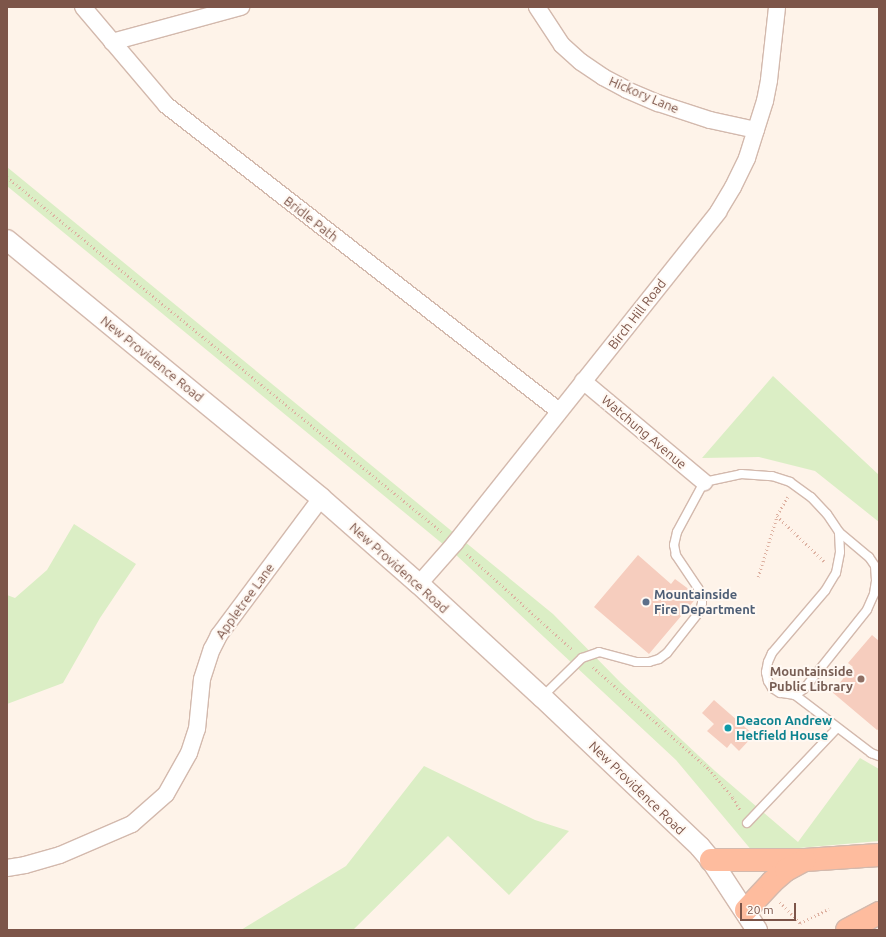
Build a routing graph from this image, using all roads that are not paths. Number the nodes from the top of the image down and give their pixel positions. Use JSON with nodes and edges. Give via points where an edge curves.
{"nodes":[{"id":1,"x":83,"y":7,"type":"edge"},
{"id":2,"x":241,"y":7,"type":"edge"},
{"id":3,"x":537,"y":7,"type":"edge"},
{"id":4,"x":777,"y":7,"type":"edge"},
{"id":5,"x":112,"y":42,"type":"junction"},
{"id":6,"x":756,"y":130,"type":"junction"},
{"id":7,"x":7,"y":240,"type":"edge"},
{"id":8,"x":583,"y":381,"type":"junction"},
{"id":9,"x":559,"y":411,"type":"junction"},
{"id":10,"x":704,"y":482,"type":"junction"},
{"id":11,"x":322,"y":498,"type":"junction"},
{"id":12,"x":839,"y":532,"type":"junction"},
{"id":13,"x":877,"y":566,"type":"edge"},
{"id":14,"x":419,"y":584,"type":"junction"},
{"id":15,"x":795,"y":695,"type":"junction"},
{"id":16,"x":542,"y":697,"type":"junction"},
{"id":17,"x":837,"y":728,"type":"junction"},
{"id":18,"x":879,"y":756,"type":"edge"},
{"id":19,"x":747,"y":823,"type":"road end"},
{"id":20,"x":879,"y":855,"type":"edge"},
{"id":21,"x":711,"y":860,"type":"junction"},
{"id":22,"x":805,"y":860,"type":"junction"},
{"id":23,"x":7,"y":868,"type":"edge"},
{"id":24,"x":746,"y":910,"type":"junction"},
{"id":25,"x":879,"y":913,"type":"edge"},
{"id":26,"x":757,"y":930,"type":"edge"},
{"id":27,"x":847,"y":930,"type":"edge"}],
"edges":[{"from":1,"to":5,"type":"street","name":"Bridle Path"},
{"from":2,"to":5,"type":"street"},
{"from":3,"to":6,"type":"street","name":"Hickory Lane","via":[[562,45],[602,77],[658,103],[710,120]]},
{"from":4,"to":6,"type":"street","name":"Birch Hill Road","via":[[769,80]]},
{"from":5,"to":9,"type":"street","name":"Bridle Path","via":[[166,105]]},
{"from":6,"to":8,"type":"street","name":"Birch Hill Road","via":[[734,187],[718,212]]},
{"from":7,"to":11,"type":"street","name":"New Providence Road"},
{"from":8,"to":9,"type":"street","name":"Birch Hill Road"},
{"from":8,"to":10,"type":"street","name":"Watchung Avenue"},
{"from":9,"to":14,"type":"street","name":"Birch Hill Road","via":[[455,543]]},
{"from":10,"to":12,"type":"lane","via":[[726,476],[772,476],[812,497]]},
{"from":10,"to":16,"type":"lane","via":[[677,532],[674,545],[676,555],[702,595],[700,611],[667,653],[659,659],[636,662],[599,652],[582,658]]},
{"from":11,"to":14,"type":"street","name":"New Providence Road"},
{"from":11,"to":23,"type":"street","name":"Appletree Lane","via":[[219,635],[202,678],[197,729],[189,753],[166,794],[132,824],[60,855]]},
{"from":12,"to":13,"type":"lane"},
{"from":12,"to":15,"type":"lane","via":[[840,552],[836,573],[825,591],[772,653],[768,662],[766,672],[772,688],[780,693]]},
{"from":13,"to":15,"type":"lane","via":[[875,588],[867,610],[804,689]]},
{"from":14,"to":16,"type":"street","name":"New Providence Road"},
{"from":15,"to":17,"type":"lane"},
{"from":16,"to":21,"type":"street","name":"New Providence Road"},
{"from":17,"to":18,"type":"lane"},
{"from":17,"to":19,"type":"lane"},
{"from":20,"to":22,"type":"highway"},
{"from":21,"to":22,"type":"highway"},
{"from":21,"to":24,"type":"street","name":"New Providence Road"},
{"from":22,"to":24,"type":"highway","via":[[786,870]]},
{"from":24,"to":26,"type":"street","name":"New Providence Road"},
{"from":25,"to":27,"type":"highway"}]}
